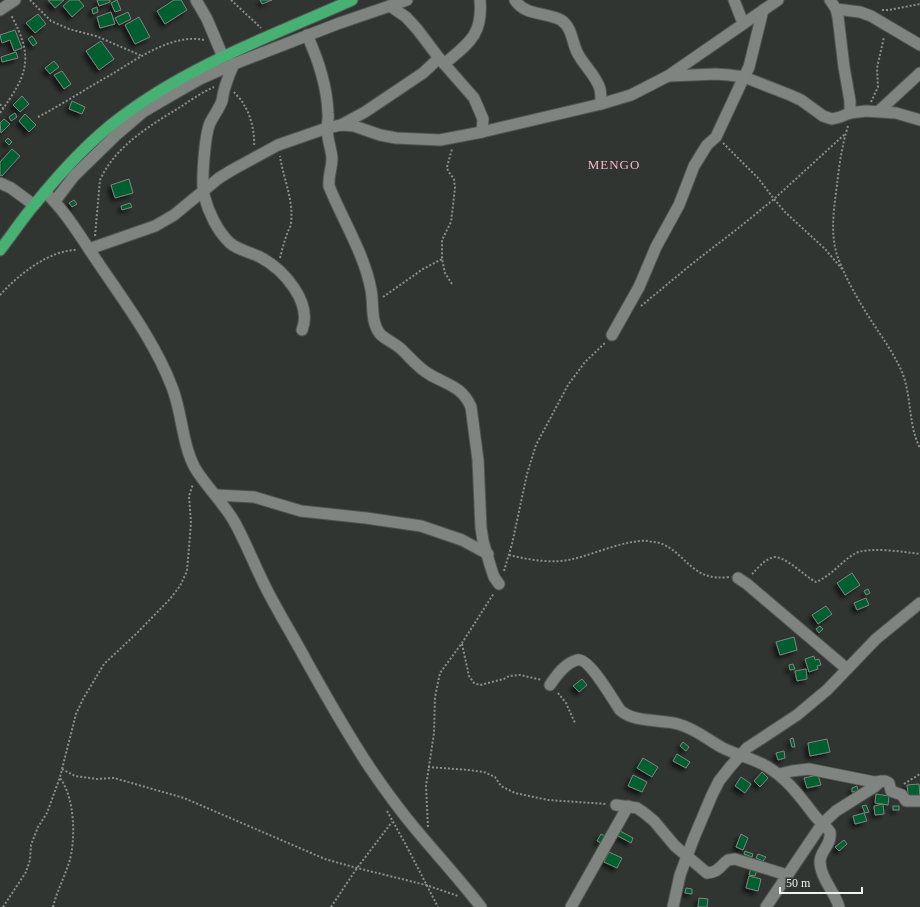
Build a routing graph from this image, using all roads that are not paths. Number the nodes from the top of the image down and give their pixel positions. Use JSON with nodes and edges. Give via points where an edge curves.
{"nodes":[{"id":1,"x":15,"y":0,"type":"edge"},
{"id":2,"x":196,"y":0,"type":"edge"},
{"id":3,"x":352,"y":0,"type":"edge"},
{"id":4,"x":407,"y":0,"type":"edge"},
{"id":5,"x":480,"y":0,"type":"edge"},
{"id":6,"x":515,"y":0,"type":"edge"},
{"id":7,"x":734,"y":0,"type":"edge"},
{"id":8,"x":778,"y":0,"type":"edge"},
{"id":9,"x":833,"y":4,"type":"edge"},
{"id":10,"x":390,"y":6,"type":"junction"},
{"id":11,"x":1,"y":9,"type":"edge"},
{"id":12,"x":763,"y":10,"type":"junction"},
{"id":13,"x":744,"y":23,"type":"junction"},
{"id":14,"x":307,"y":36,"type":"junction"},
{"id":15,"x":920,"y":45,"type":"edge"},
{"id":16,"x":223,"y":57,"type":"junction"},
{"id":17,"x":441,"y":61,"type":"junction"},
{"id":18,"x":234,"y":64,"type":"junction"},
{"id":19,"x":920,"y":73,"type":"edge"},
{"id":20,"x":668,"y":76,"type":"junction"},
{"id":21,"x":744,"y":78,"type":"junction"},
{"id":22,"x":601,"y":104,"type":"junction"},
{"id":23,"x":879,"y":111,"type":"junction"},
{"id":24,"x":850,"y":113,"type":"junction"},
{"id":25,"x":920,"y":120,"type":"edge"},
{"id":26,"x":341,"y":125,"type":"junction"},
{"id":27,"x":327,"y":128,"type":"junction"},
{"id":28,"x":482,"y":132,"type":"junction"},
{"id":29,"x":0,"y":183,"type":"edge"},
{"id":30,"x":203,"y":190,"type":"junction"},
{"id":31,"x":45,"y":192,"type":"junction"},
{"id":32,"x":55,"y":201,"type":"junction"},
{"id":33,"x":34,"y":205,"type":"junction"},
{"id":34,"x":92,"y":248,"type":"junction"},
{"id":35,"x":0,"y":250,"type":"edge"},
{"id":36,"x":302,"y":330,"type":"dead end"},
{"id":37,"x":612,"y":335,"type":"road end"},
{"id":38,"x":216,"y":495,"type":"junction"},
{"id":39,"x":488,"y":554,"type":"junction"},
{"id":40,"x":740,"y":580,"type":"road end"},
{"id":41,"x":499,"y":584,"type":"road end"},
{"id":42,"x":920,"y":604,"type":"edge"},
{"id":43,"x":847,"y":669,"type":"junction"},
{"id":44,"x":550,"y":685,"type":"road end"},
{"id":45,"x":740,"y":756,"type":"junction"},
{"id":46,"x":779,"y":774,"type":"junction"},
{"id":47,"x":881,"y":781,"type":"junction"},
{"id":48,"x":920,"y":801,"type":"edge"},
{"id":49,"x":616,"y":805,"type":"road end"},
{"id":50,"x":628,"y":806,"type":"junction"},
{"id":51,"x":822,"y":824,"type":"junction"},
{"id":52,"x":687,"y":856,"type":"junction"},
{"id":53,"x":787,"y":875,"type":"junction"},
{"id":54,"x":481,"y":907,"type":"edge"},
{"id":55,"x":571,"y":907,"type":"edge"},
{"id":56,"x":673,"y":907,"type":"edge"},
{"id":57,"x":766,"y":907,"type":"edge"},
{"id":58,"x":839,"y":907,"type":"edge"}],
"edges":[{"from":1,"to":11,"type":"street"},
{"from":2,"to":16,"type":"street"},
{"from":3,"to":16,"type":"highway"},
{"from":4,"to":10,"type":"street"},
{"from":5,"to":17,"type":"street","via":[[481,18],[475,34],[465,47]]},
{"from":6,"to":22,"type":"street","via":[[525,10],[555,18],[567,25],[578,54],[600,89]]},
{"from":7,"to":13,"type":"street"},
{"from":8,"to":12,"type":"street"},
{"from":9,"to":15,"type":"street","via":[[871,16]]},
{"from":9,"to":24,"type":"street","via":[[838,17]]},
{"from":10,"to":14,"type":"street"},
{"from":10,"to":17,"type":"street","via":[[406,17]]},
{"from":12,"to":13,"type":"street"},
{"from":12,"to":21,"type":"street"},
{"from":13,"to":20,"type":"street"},
{"from":14,"to":18,"type":"street"},
{"from":14,"to":27,"type":"street","via":[[316,54],[321,73],[329,114]]},
{"from":16,"to":31,"type":"highway","via":[[170,85],[120,118],[90,144]]},
{"from":17,"to":26,"type":"street"},
{"from":17,"to":28,"type":"street","via":[[474,98],[483,120]]},
{"from":18,"to":30,"type":"street","via":[[208,130]]},
{"from":18,"to":32,"type":"street","via":[[200,79],[143,112],[94,155],[65,186]]},
{"from":19,"to":23,"type":"street"},
{"from":20,"to":21,"type":"street","via":[[716,74]]},
{"from":20,"to":22,"type":"street","via":[[631,95]]},
{"from":21,"to":24,"type":"street","via":[[790,95],[832,119]]},
{"from":21,"to":37,"type":"street","via":[[716,137],[699,156],[679,205]]},
{"from":22,"to":28,"type":"street"},
{"from":23,"to":24,"type":"street"},
{"from":23,"to":25,"type":"street"},
{"from":26,"to":27,"type":"street"},
{"from":26,"to":28,"type":"street","via":[[354,126],[380,135],[417,140],[440,140]]},
{"from":27,"to":30,"type":"street","via":[[278,145],[252,158]]},
{"from":27,"to":39,"type":"street","via":[[332,160],[329,186],[369,280],[377,328],[429,374],[462,392],[471,407],[479,473],[480,522]]},
{"from":29,"to":33,"type":"street"},
{"from":30,"to":34,"type":"street","via":[[174,215],[156,226]]},
{"from":30,"to":36,"type":"street","via":[[214,222],[231,244],[261,258],[285,277],[301,300],[305,314]]},
{"from":31,"to":32,"type":"street"},
{"from":31,"to":33,"type":"highway"},
{"from":32,"to":34,"type":"street"},
{"from":33,"to":35,"type":"highway"},
{"from":34,"to":38,"type":"street","via":[[162,365],[172,386],[190,458],[200,476]]},
{"from":38,"to":39,"type":"street","via":[[254,497],[301,511],[421,526],[462,540]]},
{"from":38,"to":54,"type":"street","via":[[235,522],[269,594],[344,728],[396,805]]},
{"from":39,"to":41,"type":"street","via":[[494,577]]},
{"from":40,"to":43,"type":"street"},
{"from":42,"to":43,"type":"street","via":[[876,638]]},
{"from":43,"to":45,"type":"street","via":[[828,690],[797,715],[747,748]]},
{"from":44,"to":45,"type":"street","via":[[570,664],[577,660],[584,661],[625,715],[680,724]]},
{"from":45,"to":46,"type":"street","via":[[767,766]]},
{"from":45,"to":52,"type":"street","via":[[719,781]]},
{"from":46,"to":47,"type":"street","via":[[809,769],[874,782]]},
{"from":46,"to":51,"type":"street"},
{"from":47,"to":48,"type":"street","via":[[887,781],[892,793],[902,795],[906,801]]},
{"from":47,"to":51,"type":"street","via":[[836,811]]},
{"from":49,"to":50,"type":"street"},
{"from":50,"to":52,"type":"street","via":[[636,808],[654,821],[667,838]]},
{"from":50,"to":55,"type":"street"},
{"from":51,"to":53,"type":"street"},
{"from":51,"to":58,"type":"street","via":[[829,830],[830,840],[821,858],[821,867]]},
{"from":52,"to":53,"type":"street","via":[[707,873],[714,873],[728,860],[735,859]]},
{"from":52,"to":56,"type":"street"},
{"from":53,"to":57,"type":"street"}]}
